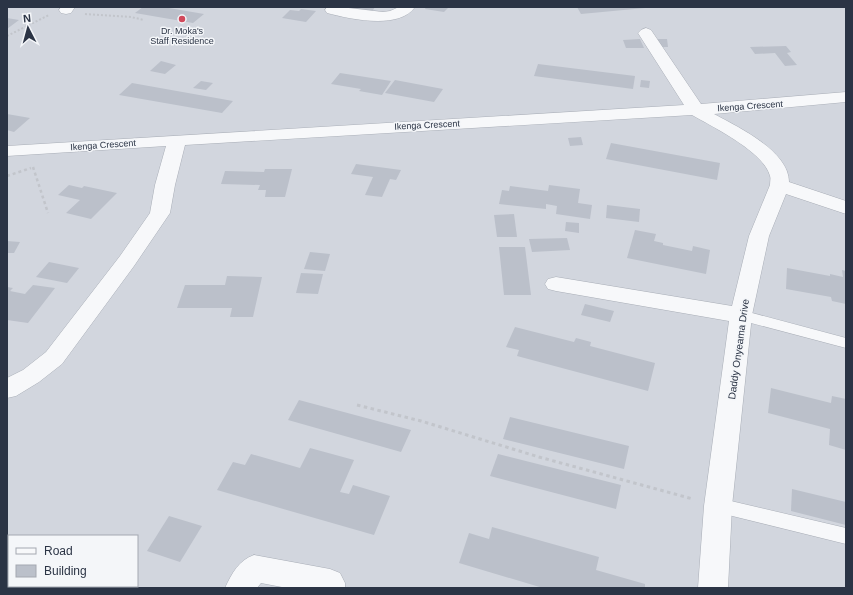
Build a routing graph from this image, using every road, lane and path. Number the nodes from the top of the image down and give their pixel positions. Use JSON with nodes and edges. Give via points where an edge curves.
{"nodes":[{"id":1,"x":408,"y":7,"type":"edge"},
{"id":2,"x":332,"y":10,"type":"dead end"},
{"id":3,"x":646,"y":34,"type":"dead end"},
{"id":4,"x":846,"y":97,"type":"edge"},
{"id":5,"x":696,"y":110,"type":"junction"},
{"id":6,"x":177,"y":140,"type":"junction"},
{"id":7,"x":14,"y":151,"type":"edge"},
{"id":8,"x":33,"y":167,"type":"junction"},
{"id":9,"x":7,"y":176,"type":"edge"},
{"id":10,"x":780,"y":185,"type":"junction"},
{"id":11,"x":846,"y":208,"type":"edge"},
{"id":12,"x":48,"y":213,"type":"dead end"},
{"id":13,"x":556,"y":284,"type":"dead end"},
{"id":14,"x":741,"y":315,"type":"junction"},
{"id":15,"x":846,"y":343,"type":"edge"},
{"id":16,"x":7,"y":388,"type":"edge"},
{"id":17,"x":357,"y":405,"type":"dead end"},
{"id":18,"x":718,"y":506,"type":"junction"},
{"id":19,"x":846,"y":536,"type":"edge"},
{"id":20,"x":240,"y":588,"type":"edge"},
{"id":21,"x":330,"y":588,"type":"edge"},
{"id":22,"x":713,"y":588,"type":"edge"}],
"edges":[{"from":1,"to":2,"type":"street","via":[[404,12],[383,17]]},
{"from":3,"to":5,"type":"street"},
{"from":4,"to":5,"type":"street","name":"Ikenga Crescent"},
{"from":5,"to":6,"type":"street","name":"Ikenga Crescent"},
{"from":5,"to":10,"type":"street","via":[[763,152],[775,166],[780,176]]},
{"from":6,"to":7,"type":"street","name":"Ikenga Crescent"},
{"from":6,"to":16,"type":"street","via":[[160,213],[156,219],[54,358],[31,376]]},
{"from":7,"to":8,"type":"path"},
{"from":8,"to":9,"type":"path"},
{"from":8,"to":12,"type":"path"},
{"from":10,"to":11,"type":"street"},
{"from":10,"to":14,"type":"street","name":"Daddy Onyeama Drive","via":[[759,236]]},
{"from":13,"to":14,"type":"street"},
{"from":14,"to":15,"type":"lane"},
{"from":14,"to":18,"type":"street","name":"Daddy Onyeama Drive"},
{"from":17,"to":18,"type":"path"},
{"from":18,"to":19,"type":"lane"},
{"from":18,"to":22,"type":"street","name":"Daddy Onyeama Drive"},
{"from":20,"to":21,"type":"street","via":[[254,568],[330,583]]}]}
